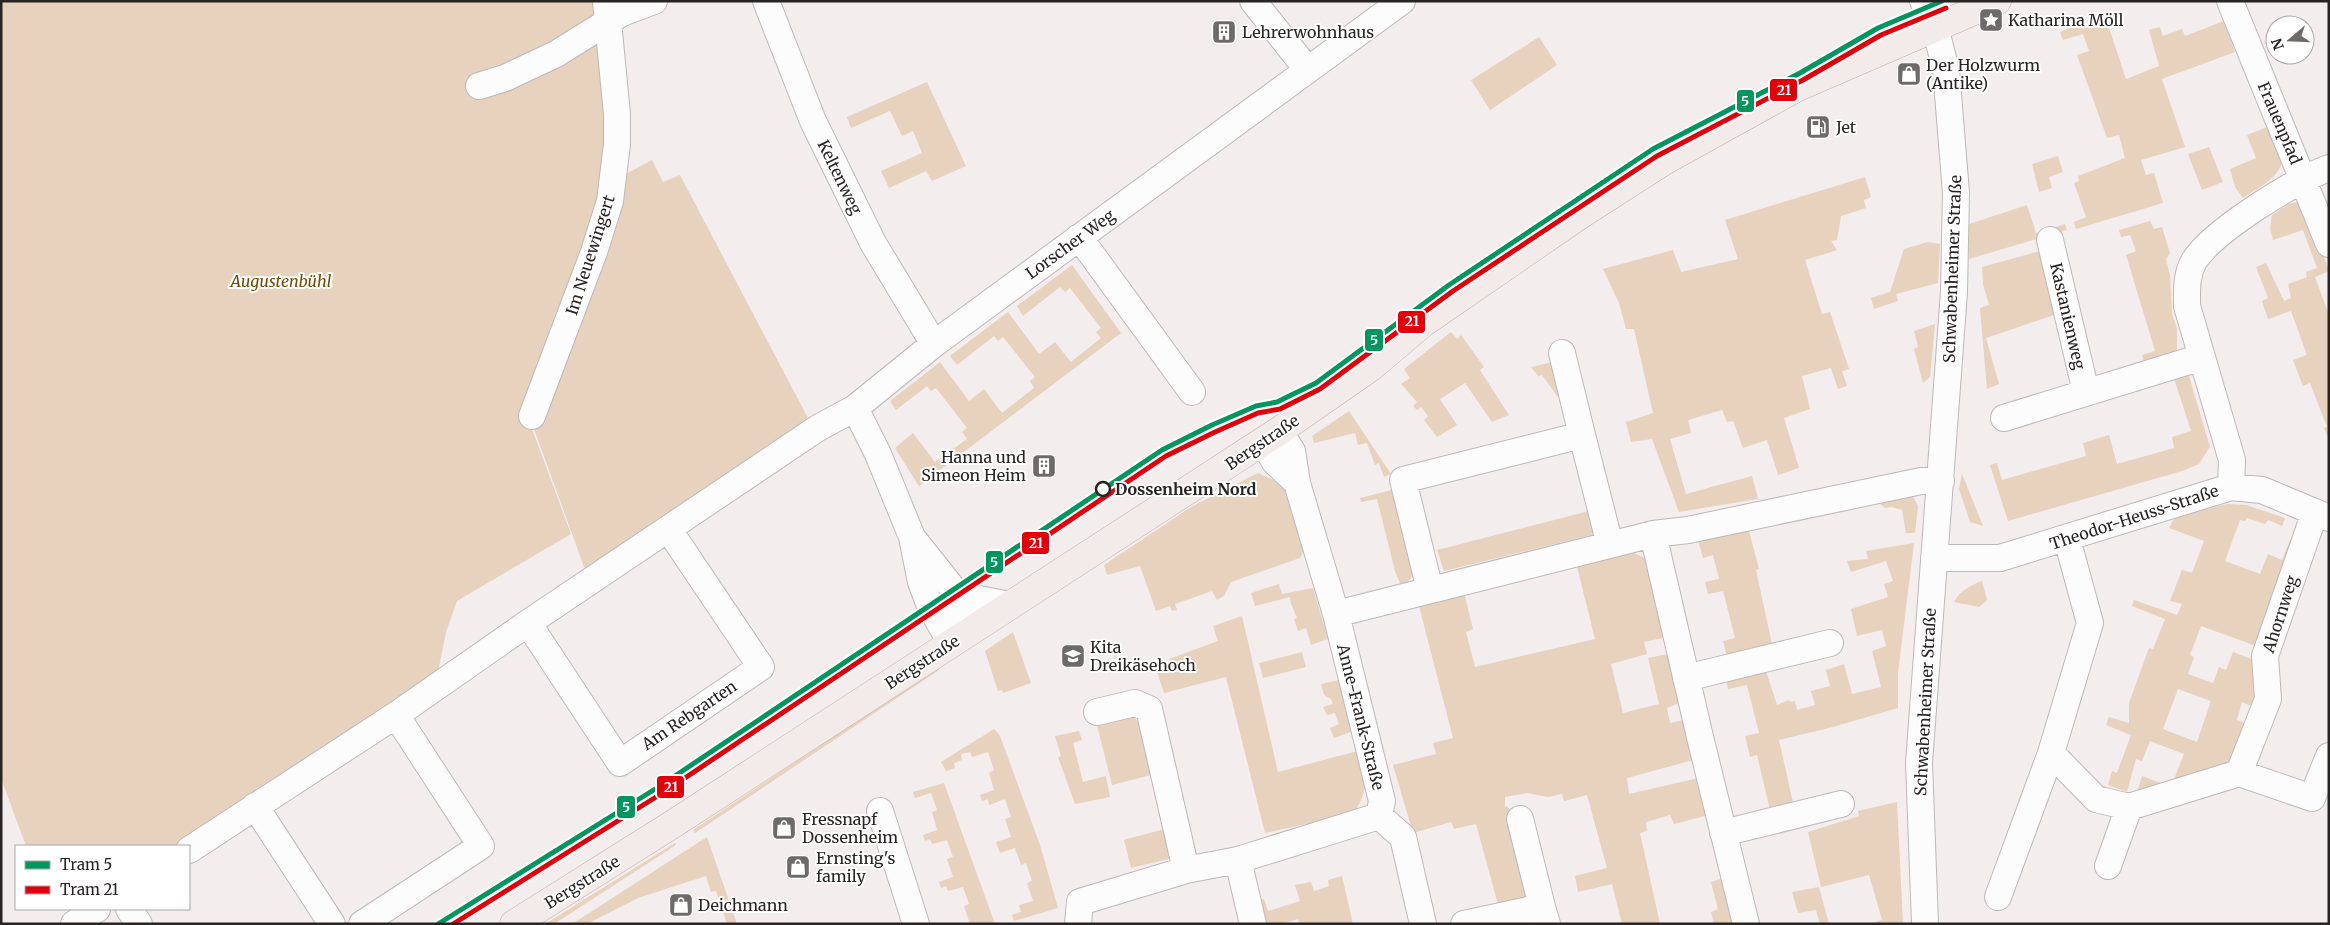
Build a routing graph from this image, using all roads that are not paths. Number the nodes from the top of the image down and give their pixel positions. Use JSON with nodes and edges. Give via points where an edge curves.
{"nodes":[{"id":1,"x":654,"y":1,"type":"edge"},
{"id":2,"x":766,"y":1,"type":"edge"},
{"id":3,"x":1253,"y":1,"type":"edge"},
{"id":4,"x":1402,"y":1,"type":"edge"},
{"id":5,"x":1923,"y":1,"type":"edge"},
{"id":6,"x":1997,"y":1,"type":"edge"},
{"id":7,"x":2230,"y":1,"type":"edge"},
{"id":8,"x":606,"y":12,"type":"edge"},
{"id":9,"x":1935,"y":27,"type":"junction"},
{"id":10,"x":1307,"y":69,"type":"junction"},
{"id":11,"x":480,"y":86,"type":"dead end"},
{"id":12,"x":2329,"y":168,"type":"edge"},
{"id":13,"x":2303,"y":178,"type":"junction"},
{"id":14,"x":1079,"y":237,"type":"junction"},
{"id":15,"x":2050,"y":240,"type":"dead end"},
{"id":16,"x":2329,"y":244,"type":"edge"},
{"id":17,"x":934,"y":344,"type":"junction"},
{"id":18,"x":1562,"y":353,"type":"dead end"},
{"id":19,"x":2202,"y":358,"type":"junction"},
{"id":20,"x":1192,"y":392,"type":"dead end"},
{"id":21,"x":2086,"y":392,"type":"junction"},
{"id":22,"x":856,"y":408,"type":"junction"},
{"id":23,"x":532,"y":416,"type":"dead end"},
{"id":24,"x":2004,"y":418,"type":"dead end"},
{"id":25,"x":1582,"y":435,"type":"junction"},
{"id":26,"x":1271,"y":437,"type":"junction"},
{"id":27,"x":1941,"y":481,"type":"junction"},
{"id":28,"x":2231,"y":486,"type":"junction"},
{"id":29,"x":2322,"y":515,"type":"edge"},
{"id":30,"x":669,"y":530,"type":"junction"},
{"id":31,"x":1653,"y":534,"type":"junction"},
{"id":32,"x":912,"y":537,"type":"junction"},
{"id":33,"x":2067,"y":539,"type":"junction"},
{"id":34,"x":1610,"y":544,"type":"junction"},
{"id":35,"x":1934,"y":558,"type":"junction"},
{"id":36,"x":954,"y":590,"type":"junction"},
{"id":37,"x":1430,"y":590,"type":"junction"},
{"id":38,"x":1010,"y":604,"type":"junction"},
{"id":39,"x":1336,"y":614,"type":"junction"},
{"id":40,"x":528,"y":623,"type":"junction"},
{"id":41,"x":960,"y":637,"type":"junction"},
{"id":42,"x":1830,"y":643,"type":"dead end"},
{"id":43,"x":1686,"y":678,"type":"junction"},
{"id":44,"x":1097,"y":712,"type":"dead end"},
{"id":45,"x":396,"y":715,"type":"junction"},
{"id":46,"x":2051,"y":753,"type":"junction"},
{"id":47,"x":2329,"y":756,"type":"edge"},
{"id":48,"x":2239,"y":773,"type":"junction"},
{"id":49,"x":1840,"y":804,"type":"dead end"},
{"id":50,"x":255,"y":806,"type":"junction"},
{"id":51,"x":2129,"y":807,"type":"junction"},
{"id":52,"x":880,"y":811,"type":"dead end"},
{"id":53,"x":1379,"y":816,"type":"junction"},
{"id":54,"x":1520,"y":819,"type":"dead end"},
{"id":55,"x":1723,"y":832,"type":"junction"},
{"id":56,"x":190,"y":849,"type":"edge"},
{"id":57,"x":1238,"y":860,"type":"junction"},
{"id":58,"x":2108,"y":866,"type":"dead end"},
{"id":59,"x":1186,"y":870,"type":"junction"},
{"id":60,"x":1998,"y":897,"type":"dead end"},
{"id":61,"x":95,"y":910,"type":"edge"},
{"id":62,"x":130,"y":910,"type":"edge"},
{"id":63,"x":1544,"y":915,"type":"edge"},
{"id":64,"x":74,"y":924,"type":"edge"},
{"id":65,"x":139,"y":924,"type":"edge"},
{"id":66,"x":332,"y":924,"type":"edge"},
{"id":67,"x":362,"y":924,"type":"edge"},
{"id":68,"x":514,"y":924,"type":"edge"},
{"id":69,"x":916,"y":924,"type":"edge"},
{"id":70,"x":1078,"y":924,"type":"edge"},
{"id":71,"x":1253,"y":924,"type":"edge"},
{"id":72,"x":1423,"y":924,"type":"edge"},
{"id":73,"x":1464,"y":924,"type":"edge"},
{"id":74,"x":1746,"y":924,"type":"edge"},
{"id":75,"x":1925,"y":924,"type":"edge"}],
"edges":[{"from":1,"to":8,"type":"street","via":[[622,13]]},
{"from":2,"to":17,"type":"street","name":"Keltenweg","via":[[821,138],[873,243]]},
{"from":3,"to":10,"type":"street"},
{"from":4,"to":10,"type":"street","name":"Lorscher Weg"},
{"from":5,"to":9,"type":"street","name":"Schwabenheimer Straße"},
{"from":6,"to":9,"type":"main road","name":"Bergstraße"},
{"from":7,"to":13,"type":"street","name":"Frauenpfad"},
{"from":8,"to":11,"type":"street","via":[[556,54]]},
{"from":8,"to":23,"type":"street","name":"Im Neuewingert","via":[[617,114],[610,201]]},
{"from":9,"to":26,"type":"main road","name":"Bergstraße","via":[[1796,88],[1664,161],[1423,323],[1371,367]]},
{"from":9,"to":27,"type":"street","name":"Schwabenheimer Straße","via":[[1946,70],[1956,193],[1954,292]]},
{"from":10,"to":14,"type":"street","name":"Lorscher Weg"},
{"from":12,"to":13,"type":"street"},
{"from":13,"to":16,"type":"street","name":"Frauenpfad"},
{"from":13,"to":19,"type":"street","via":[[2217,237],[2194,261],[2187,280],[2187,306]]},
{"from":14,"to":17,"type":"street","name":"Lorscher Weg"},
{"from":14,"to":20,"type":"street"},
{"from":15,"to":21,"type":"street","name":"Kastanienweg"},
{"from":17,"to":22,"type":"street","name":"Lorscher Weg"},
{"from":18,"to":25,"type":"street"},
{"from":19,"to":21,"type":"street","name":"Kastanienweg"},
{"from":19,"to":28,"type":"street","via":[[2232,460]]},
{"from":21,"to":24,"type":"street","name":"Kastanienweg"},
{"from":22,"to":30,"type":"street","via":[[818,428]]},
{"from":22,"to":32,"type":"street"},
{"from":25,"to":34,"type":"street"},
{"from":25,"to":37,"type":"street","via":[[1403,480]]},
{"from":26,"to":38,"type":"main road","name":"Bergstraße"},
{"from":26,"to":39,"type":"street","name":"Anne-Frank-Straße","via":[[1275,462],[1297,483]]},
{"from":27,"to":31,"type":"street","via":[[1906,484],[1688,530]]},
{"from":27,"to":35,"type":"street","name":"Schwabenheimer Straße"},
{"from":28,"to":29,"type":"street","name":"Theodor-Heuss-Straße","via":[[2262,490]]},
{"from":28,"to":33,"type":"street","name":"Theodor-Heuss-Straße"},
{"from":29,"to":48,"type":"street","name":"Ahornweg","via":[[2265,656],[2268,699]]},
{"from":30,"to":40,"type":"street"},
{"from":30,"to":40,"type":"street","name":"Am Rebgarten","via":[[761,667],[620,762]]},
{"from":31,"to":34,"type":"street"},
{"from":31,"to":43,"type":"street"},
{"from":32,"to":36,"type":"street"},
{"from":32,"to":41,"type":"street","via":[[921,582],[930,606]]},
{"from":33,"to":35,"type":"street","name":"Theodor-Heuss-Straße","via":[[2000,558]]},
{"from":33,"to":46,"type":"street","via":[[2090,623]]},
{"from":34,"to":37,"type":"street"},
{"from":35,"to":75,"type":"street","name":"Schwabenheimer Straße","via":[[1919,763]]},
{"from":36,"to":38,"type":"street","via":[[964,596]]},
{"from":36,"to":41,"type":"street"},
{"from":37,"to":39,"type":"street"},
{"from":38,"to":41,"type":"main road","name":"Bergstraße"},
{"from":39,"to":53,"type":"street","name":"Anne-Frank-Straße","via":[[1382,801]]},
{"from":40,"to":45,"type":"street"},
{"from":41,"to":68,"type":"main road","name":"Bergstraße"},
{"from":42,"to":43,"type":"street"},
{"from":43,"to":55,"type":"street"},
{"from":44,"to":59,"type":"street","via":[[1135,703],[1149,709]]},
{"from":45,"to":50,"type":"street"},
{"from":45,"to":67,"type":"street","via":[[481,846]]},
{"from":46,"to":51,"type":"street","via":[[2096,799]]},
{"from":46,"to":60,"type":"street"},
{"from":47,"to":48,"type":"street","via":[[2315,803]]},
{"from":48,"to":51,"type":"street"},
{"from":49,"to":55,"type":"street"},
{"from":50,"to":56,"type":"street"},
{"from":50,"to":66,"type":"street"},
{"from":51,"to":58,"type":"street"},
{"from":52,"to":69,"type":"street"},
{"from":53,"to":57,"type":"street"},
{"from":53,"to":72,"type":"street","via":[[1403,837]]},
{"from":54,"to":63,"type":"street"},
{"from":55,"to":74,"type":"street"},
{"from":57,"to":59,"type":"street"},
{"from":57,"to":71,"type":"street"},
{"from":59,"to":70,"type":"street","via":[[1080,902]]},
{"from":61,"to":64,"type":"street"},
{"from":62,"to":65,"type":"street"},
{"from":63,"to":73,"type":"street"}]}
